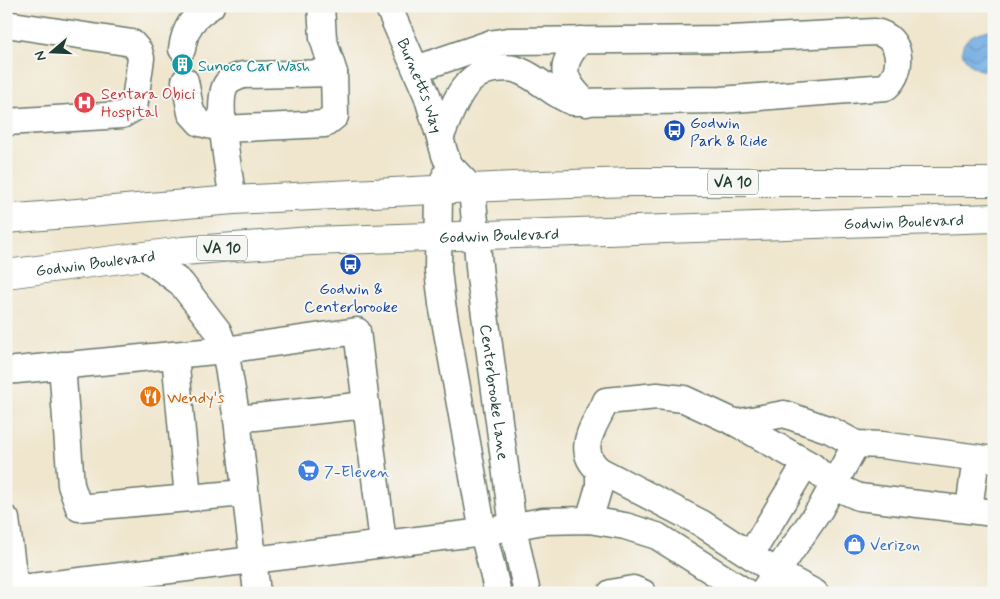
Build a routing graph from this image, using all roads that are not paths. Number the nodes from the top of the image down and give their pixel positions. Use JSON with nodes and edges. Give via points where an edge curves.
{"nodes":[{"id":1,"x":211,"y":6,"type":"edge"},
{"id":2,"x":321,"y":6,"type":"edge"},
{"id":3,"x":388,"y":6,"type":"edge"},
{"id":4,"x":6,"y":24,"type":"edge"},
{"id":5,"x":581,"y":40,"type":"junction"},
{"id":6,"x":182,"y":49,"type":"dead end"},
{"id":7,"x":416,"y":69,"type":"junction"},
{"id":8,"x":334,"y":73,"type":"junction"},
{"id":9,"x":185,"y":81,"type":"dead end"},
{"id":10,"x":586,"y":103,"type":"junction"},
{"id":11,"x":6,"y":122,"type":"edge"},
{"id":12,"x":224,"y":129,"type":"junction"},
{"id":13,"x":440,"y":138,"type":"junction"},
{"id":14,"x":450,"y":166,"type":"junction"},
{"id":15,"x":994,"y":182,"type":"edge"},
{"id":16,"x":472,"y":189,"type":"junction"},
{"id":17,"x":439,"y":191,"type":"junction"},
{"id":18,"x":232,"y":200,"type":"junction"},
{"id":19,"x":6,"y":218,"type":"edge"},
{"id":20,"x":994,"y":218,"type":"edge"},
{"id":21,"x":476,"y":235,"type":"junction"},
{"id":22,"x":439,"y":236,"type":"junction"},
{"id":23,"x":144,"y":256,"type":"junction"},
{"id":24,"x":6,"y":274,"type":"edge"},
{"id":25,"x":205,"y":313,"type":"junction"},
{"id":26,"x":225,"y":350,"type":"junction"},
{"id":27,"x":175,"y":356,"type":"junction"},
{"id":28,"x":62,"y":365,"type":"junction"},
{"id":29,"x":6,"y":371,"type":"edge"},
{"id":30,"x":366,"y":405,"type":"junction"},
{"id":31,"x":237,"y":419,"type":"junction"},
{"id":32,"x":736,"y":423,"type":"junction"},
{"id":33,"x":856,"y":444,"type":"junction"},
{"id":34,"x":985,"y":459,"type":"edge"},
{"id":35,"x":806,"y":463,"type":"junction"},
{"id":36,"x":599,"y":470,"type":"junction"},
{"id":37,"x":834,"y":486,"type":"junction"},
{"id":38,"x":244,"y":492,"type":"junction"},
{"id":39,"x":188,"y":498,"type":"junction"},
{"id":40,"x":981,"y":511,"type":"edge"},
{"id":41,"x":6,"y":519,"type":"edge"},
{"id":42,"x":589,"y":520,"type":"junction"},
{"id":43,"x":512,"y":527,"type":"junction"},
{"id":44,"x":483,"y":532,"type":"junction"},
{"id":45,"x":383,"y":543,"type":"junction"},
{"id":46,"x":751,"y":554,"type":"junction"},
{"id":47,"x":252,"y":559,"type":"junction"},
{"id":48,"x":754,"y":588,"type":"edge"},
{"id":49,"x":11,"y":590,"type":"edge"},
{"id":50,"x":257,"y":593,"type":"edge"},
{"id":51,"x":498,"y":593,"type":"edge"},
{"id":52,"x":526,"y":593,"type":"edge"},
{"id":53,"x":611,"y":593,"type":"edge"},
{"id":54,"x":643,"y":593,"type":"edge"},
{"id":55,"x":815,"y":593,"type":"edge"}],
"edges":[{"from":1,"to":6,"type":"street","via":[[196,15],[185,31]]},
{"from":2,"to":8,"type":"street","via":[[323,38]]},
{"from":3,"to":7,"type":"street","name":"Burnetts Way"},
{"from":4,"to":11,"type":"street","via":[[132,43],[141,58],[134,108],[122,115]]},
{"from":5,"to":7,"type":"street","via":[[498,42]]},
{"from":5,"to":10,"type":"street","via":[[567,57],[565,70],[572,89]]},
{"from":5,"to":10,"type":"street","via":[[731,39],[875,32],[891,38],[898,60],[898,71],[893,81],[877,89],[721,100]]},
{"from":7,"to":13,"type":"street","name":"Burnetts Way"},
{"from":8,"to":12,"type":"street","via":[[243,75],[231,80],[222,95]]},
{"from":8,"to":12,"type":"street","via":[[335,116],[330,122]]},
{"from":9,"to":12,"type":"street","via":[[191,113],[200,123]]},
{"from":10,"to":13,"type":"street","via":[[573,102],[556,94],[520,71],[511,68],[490,70],[466,84]]},
{"from":12,"to":18,"type":"street"},
{"from":13,"to":14,"type":"street","name":"Burnetts Way"},
{"from":14,"to":16,"type":"street","name":"Burnetts Way"},
{"from":14,"to":17,"type":"street"},
{"from":15,"to":16,"type":"highway","number":"VA 10","via":[[630,182]]},
{"from":16,"to":17,"type":"highway","number":"VA 10"},
{"from":16,"to":21,"type":"street","name":"Centerbrooke Lane"},
{"from":17,"to":18,"type":"highway","number":"VA 10"},
{"from":17,"to":22,"type":"street","name":"Centerbrooke Lane"},
{"from":18,"to":19,"type":"highway","number":"VA 10"},
{"from":20,"to":21,"type":"highway","name":"Godwin Boulevard","number":"VA 10"},
{"from":21,"to":22,"type":"highway","name":"Godwin Boulevard","number":"VA 10"},
{"from":21,"to":43,"type":"street","name":"Centerbrooke Lane"},
{"from":22,"to":23,"type":"highway","name":"Godwin Boulevard","number":"VA 10","via":[[311,241]]},
{"from":22,"to":44,"type":"street","name":"Centerbrooke Lane","via":[[442,304]]},
{"from":23,"to":24,"type":"highway","name":"Godwin Boulevard","number":"VA 10"},
{"from":23,"to":25,"type":"street","via":[[181,283]]},
{"from":25,"to":26,"type":"street","via":[[218,331]]},
{"from":25,"to":27,"type":"street","via":[[195,336]]},
{"from":26,"to":27,"type":"street"},
{"from":26,"to":30,"type":"street","via":[[357,331]]},
{"from":26,"to":31,"type":"street"},
{"from":27,"to":28,"type":"street"},
{"from":27,"to":39,"type":"street"},
{"from":28,"to":29,"type":"street"},
{"from":28,"to":39,"type":"street","via":[[71,485],[79,508]]},
{"from":30,"to":31,"type":"street"},
{"from":30,"to":45,"type":"street"},
{"from":31,"to":38,"type":"street"},
{"from":32,"to":33,"type":"street","via":[[784,414],[830,430]]},
{"from":32,"to":35,"type":"street"},
{"from":32,"to":36,"type":"street","via":[[684,399],[657,396],[606,402],[586,444],[590,462]]},
{"from":33,"to":34,"type":"street"},
{"from":33,"to":37,"type":"street"},
{"from":34,"to":40,"type":"street"},
{"from":35,"to":37,"type":"street"},
{"from":35,"to":46,"type":"street"},
{"from":36,"to":42,"type":"street","via":[[599,487]]},
{"from":36,"to":46,"type":"street"},
{"from":37,"to":40,"type":"street","via":[[859,497]]},
{"from":37,"to":48,"type":"street"},
{"from":38,"to":39,"type":"street"},
{"from":38,"to":47,"type":"street"},
{"from":41,"to":49,"type":"street"},
{"from":42,"to":43,"type":"street","via":[[542,521]]},
{"from":42,"to":48,"type":"street","via":[[657,536]]},
{"from":43,"to":44,"type":"street"},
{"from":43,"to":52,"type":"street","name":"Centerbrooke Lane"},
{"from":44,"to":45,"type":"street"},
{"from":44,"to":51,"type":"street","name":"Centerbrooke Lane"},
{"from":45,"to":47,"type":"street"},
{"from":46,"to":48,"type":"street"},
{"from":47,"to":49,"type":"street"},
{"from":47,"to":50,"type":"street"},
{"from":48,"to":55,"type":"street"},
{"from":53,"to":54,"type":"street","via":[[633,589]]}]}
